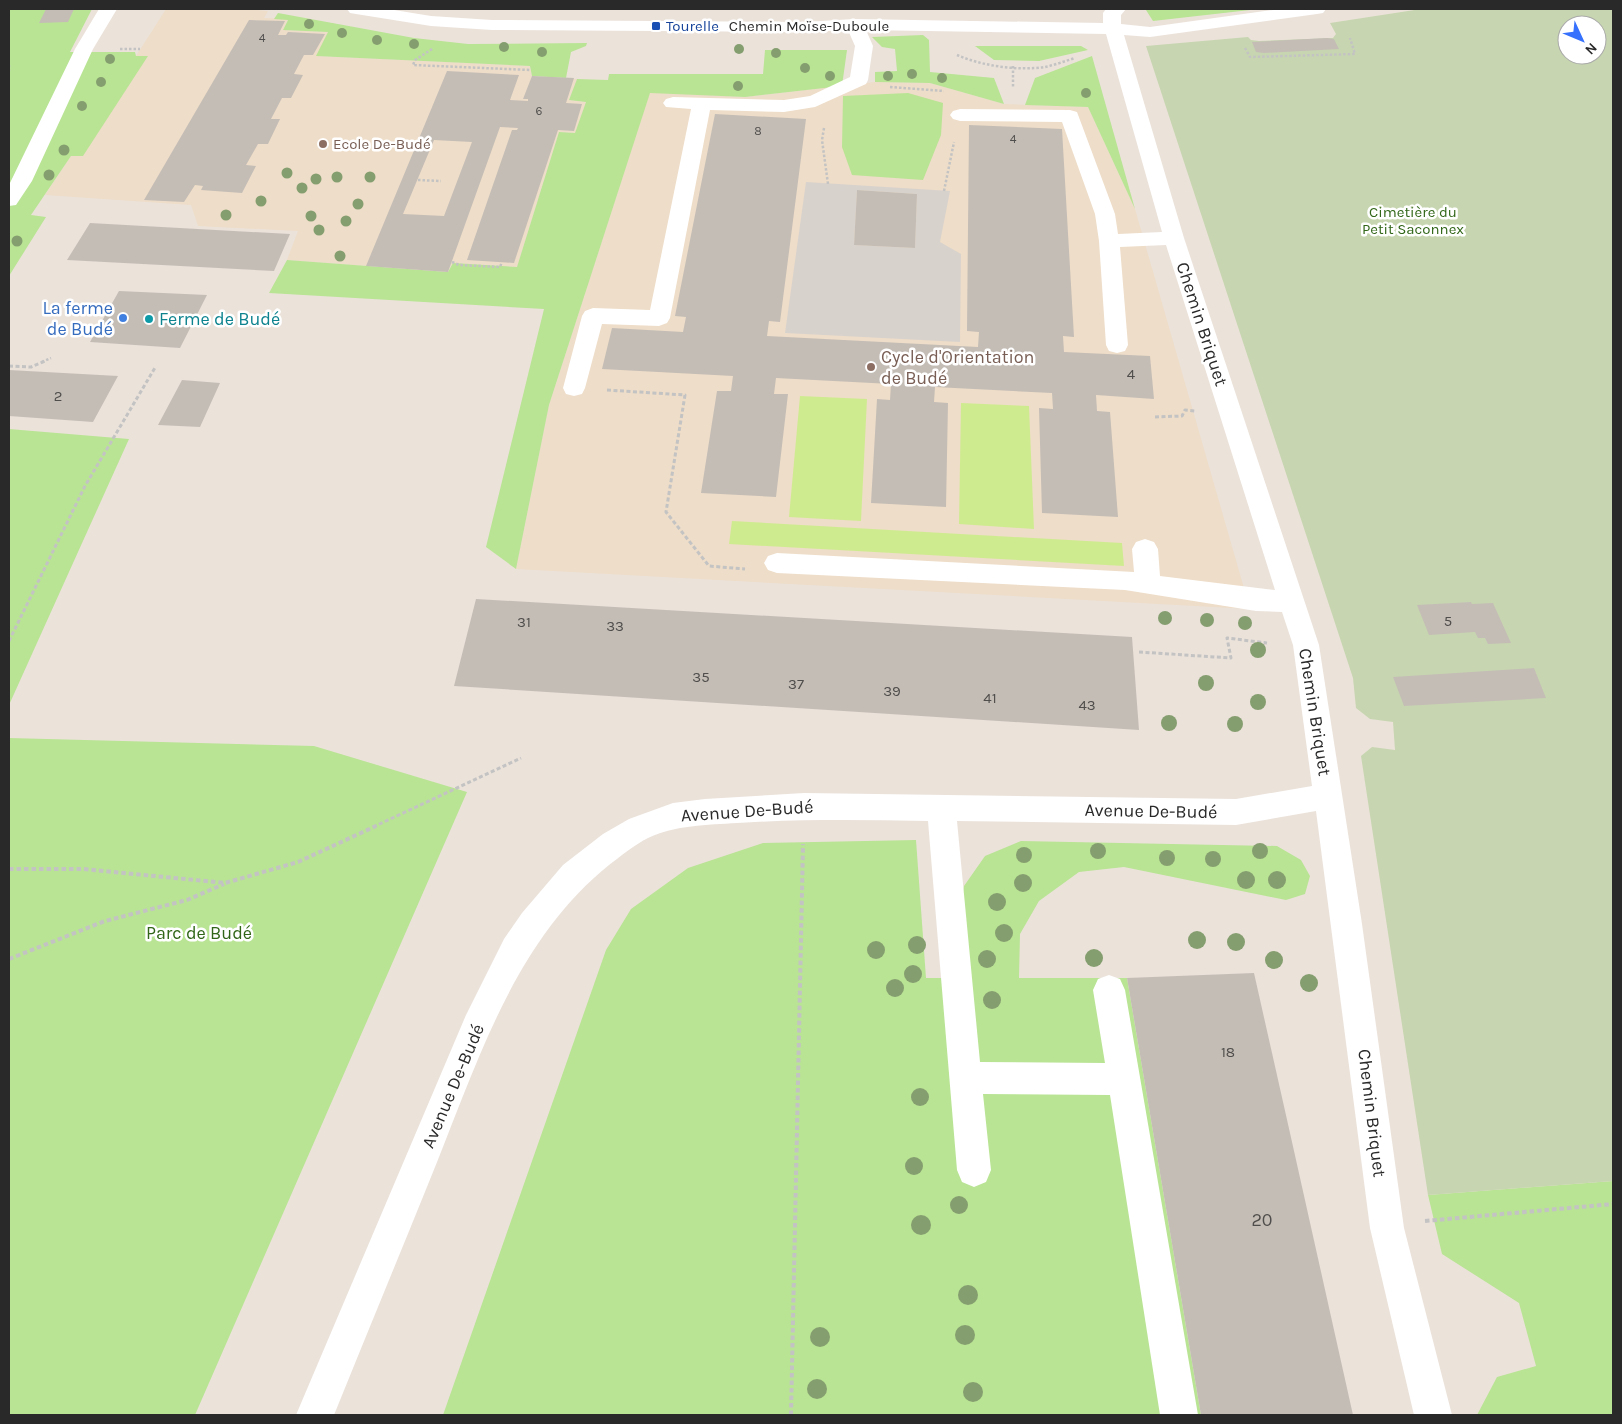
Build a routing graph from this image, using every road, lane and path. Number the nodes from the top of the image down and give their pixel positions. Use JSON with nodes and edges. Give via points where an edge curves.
{"nodes":[{"id":1,"x":108,"y":9,"type":"edge"},
{"id":2,"x":356,"y":9,"type":"edge"},
{"id":3,"x":1317,"y":9,"type":"edge"},
{"id":4,"x":858,"y":17,"type":"edge"},
{"id":5,"x":1116,"y":19,"type":"edge"},
{"id":6,"x":1350,"y":38,"type":"dead end"},
{"id":7,"x":1246,"y":48,"type":"dead end"},
{"id":8,"x":432,"y":49,"type":"dead end"},
{"id":9,"x":951,"y":51,"type":"dead end"},
{"id":10,"x":1079,"y":56,"type":"dead end"},
{"id":11,"x":9,"y":65,"type":"edge"},
{"id":12,"x":1013,"y":66,"type":"junction"},
{"id":13,"x":530,"y":70,"type":"dead end"},
{"id":14,"x":9,"y":71,"type":"edge"},
{"id":15,"x":1013,"y":86,"type":"dead end"},
{"id":16,"x":814,"y":101,"type":"junction"},
{"id":17,"x":673,"y":103,"type":"dead end"},
{"id":18,"x":702,"y":104,"type":"junction"},
{"id":19,"x":960,"y":115,"type":"joint"},
{"id":20,"x":418,"y":180,"type":"dead end"},
{"id":21,"x":441,"y":181,"type":"dead end"},
{"id":22,"x":828,"y":184,"type":"dead end"},
{"id":23,"x":944,"y":191,"type":"dead end"},
{"id":24,"x":9,"y":200,"type":"edge"},
{"id":25,"x":1174,"y":238,"type":"junction"},
{"id":26,"x":1109,"y":241,"type":"junction"},
{"id":27,"x":452,"y":262,"type":"dead end"},
{"id":28,"x":502,"y":262,"type":"dead end"},
{"id":29,"x":1117,"y":345,"type":"dead end"},
{"id":30,"x":51,"y":358,"type":"dead end"},
{"id":31,"x":9,"y":366,"type":"edge"},
{"id":32,"x":156,"y":366,"type":"dead end"},
{"id":33,"x":574,"y":388,"type":"joint"},
{"id":34,"x":1198,"y":410,"type":"dead end"},
{"id":35,"x":1155,"y":417,"type":"dead end"},
{"id":36,"x":1145,"y":549,"type":"dead end"},
{"id":37,"x":777,"y":563,"type":"joint"},
{"id":38,"x":1148,"y":585,"type":"junction"},
{"id":39,"x":1292,"y":602,"type":"junction"},
{"id":40,"x":9,"y":642,"type":"edge"},
{"id":41,"x":1268,"y":643,"type":"dead end"},
{"id":42,"x":1140,"y":652,"type":"dead end"},
{"id":43,"x":520,"y":758,"type":"dead end"},
{"id":44,"x":1327,"y":796,"type":"junction"},
{"id":45,"x":804,"y":806,"type":"junction"},
{"id":46,"x":941,"y":808,"type":"junction"},
{"id":47,"x":9,"y":869,"type":"edge"},
{"id":48,"x":225,"y":883,"type":"junction"},
{"id":49,"x":9,"y":959,"type":"edge"},
{"id":50,"x":1109,"y":990,"type":"dead end"},
{"id":51,"x":965,"y":1078,"type":"junction"},
{"id":52,"x":1124,"y":1079,"type":"junction"},
{"id":53,"x":974,"y":1170,"type":"dead end"},
{"id":54,"x":1613,"y":1204,"type":"edge"},
{"id":55,"x":1387,"y":1228,"type":"junction"},
{"id":56,"x":314,"y":1415,"type":"edge"},
{"id":57,"x":791,"y":1415,"type":"edge"},
{"id":58,"x":1179,"y":1415,"type":"edge"},
{"id":59,"x":1433,"y":1415,"type":"edge"}],
"edges":[{"from":1,"to":24,"type":"street","via":[[84,49],[22,181]]},
{"from":2,"to":4,"type":"street","name":"Chemin Moïse-Duboule","via":[[431,21],[492,25],[834,27]]},
{"from":3,"to":5,"type":"street","name":"Chemin Moïse-Duboule","via":[[1150,32]]},
{"from":4,"to":5,"type":"street","name":"Chemin Moïse-Duboule"},
{"from":4,"to":16,"type":"street","via":[[864,46],[858,80]]},
{"from":5,"to":25,"type":"street","name":"Chemin Briquet"},
{"from":6,"to":7,"type":"path","via":[[1355,54],[1250,57]]},
{"from":8,"to":13,"type":"path","via":[[413,64]]},
{"from":9,"to":12,"type":"path","via":[[966,60]]},
{"from":10,"to":12,"type":"path","via":[[1044,67]]},
{"from":11,"to":14,"type":"path"},
{"from":12,"to":15,"type":"path"},
{"from":16,"to":18,"type":"street","via":[[784,106]]},
{"from":16,"to":22,"type":"path","via":[[826,118],[822,140]]},
{"from":17,"to":18,"type":"street"},
{"from":18,"to":33,"type":"street","via":[[659,318],[593,316]]},
{"from":19,"to":23,"type":"path"},
{"from":19,"to":26,"type":"street","via":[[1070,116],[1105,214]]},
{"from":20,"to":21,"type":"path"},
{"from":25,"to":26,"type":"street"},
{"from":25,"to":39,"type":"street","name":"Chemin Briquet"},
{"from":26,"to":29,"type":"street"},
{"from":27,"to":28,"type":"path","via":[[500,267]]},
{"from":30,"to":31,"type":"path","via":[[31,368]]},
{"from":32,"to":40,"type":"path","via":[[84,486]]},
{"from":33,"to":37,"type":"path","via":[[685,395],[666,512],[709,566],[753,569]]},
{"from":34,"to":35,"type":"path","via":[[1185,410],[1182,416]]},
{"from":36,"to":38,"type":"street"},
{"from":37,"to":38,"type":"street","via":[[1125,580]]},
{"from":38,"to":39,"type":"street"},
{"from":39,"to":44,"type":"street","name":"Chemin Briquet","via":[[1306,645]]},
{"from":41,"to":42,"type":"path","via":[[1227,638],[1231,658]]},
{"from":43,"to":48,"type":"path","via":[[298,862]]},
{"from":44,"to":46,"type":"street","name":"Avenue De-Budé","via":[[1236,812]]},
{"from":44,"to":55,"type":"street","name":"Chemin Briquet"},
{"from":45,"to":46,"type":"street","name":"Avenue De-Budé"},
{"from":45,"to":56,"type":"street","name":"Avenue De-Budé","via":[[673,816],[639,828],[574,875],[533,923],[515,950],[477,1026]]},
{"from":45,"to":57,"type":"path"},
{"from":46,"to":51,"type":"street"},
{"from":47,"to":48,"type":"path","via":[[84,870]]},
{"from":48,"to":49,"type":"path","via":[[188,900],[105,921]]},
{"from":50,"to":52,"type":"street"},
{"from":51,"to":52,"type":"street"},
{"from":51,"to":53,"type":"street"},
{"from":52,"to":58,"type":"street"},
{"from":54,"to":55,"type":"path","via":[[1434,1219]]},
{"from":55,"to":59,"type":"street","name":"Chemin Briquet"}]}
